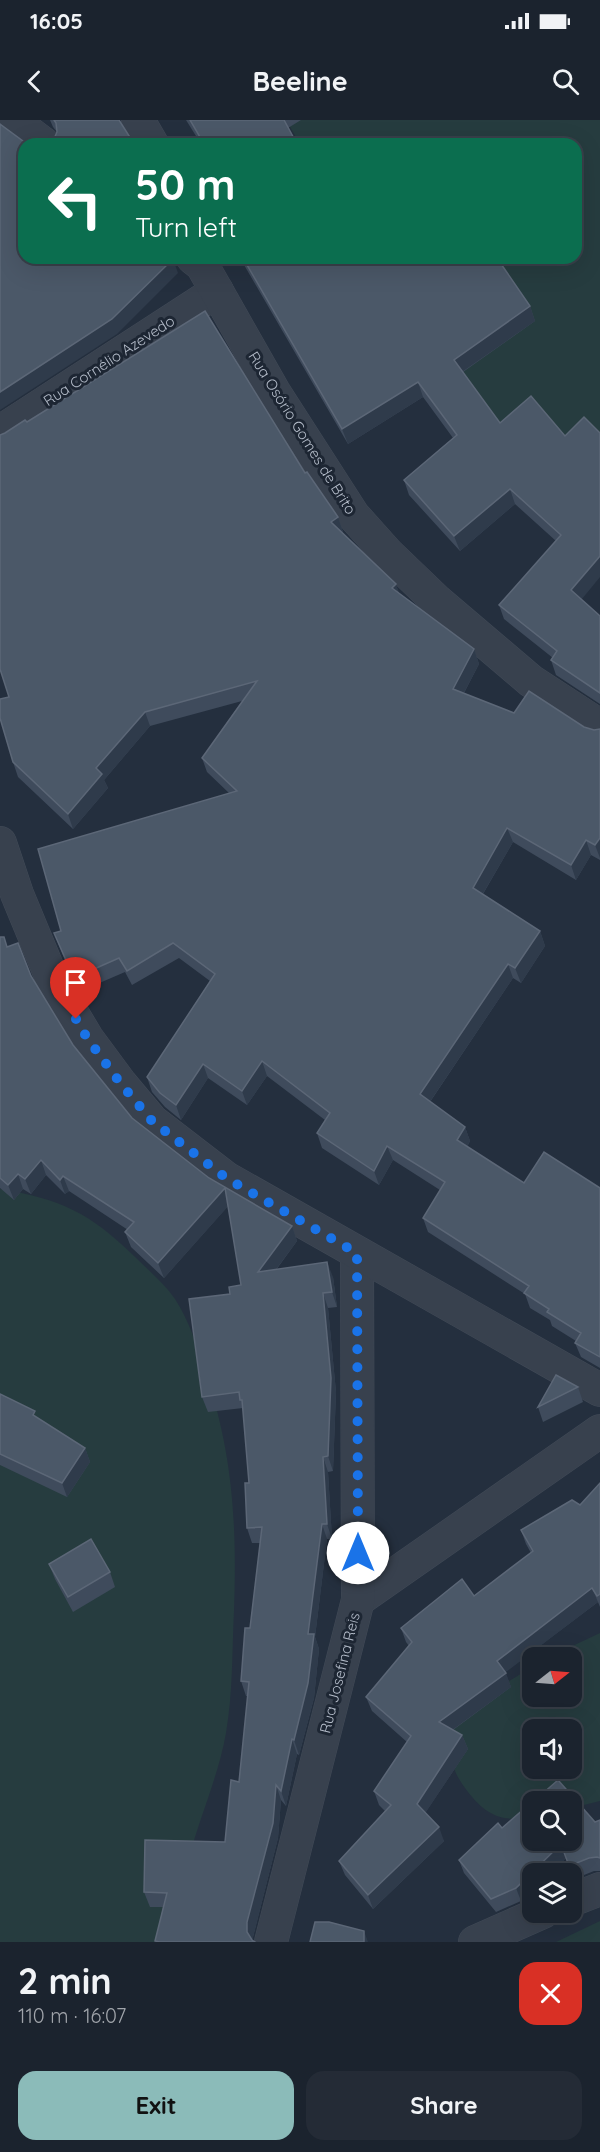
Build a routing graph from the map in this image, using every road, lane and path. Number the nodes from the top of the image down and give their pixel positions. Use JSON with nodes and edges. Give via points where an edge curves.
{"nodes":[{"id":1,"x":12,"y":120,"type":"edge"},
{"id":2,"x":138,"y":120,"type":"edge"},
{"id":3,"x":36,"y":138,"type":"edge"},
{"id":4,"x":148,"y":138,"type":"edge"},
{"id":5,"x":203,"y":268,"type":"edge"},
{"id":6,"x":0,"y":432,"type":"edge"},
{"id":7,"x":600,"y":726,"type":"edge"},
{"id":8,"x":0,"y":843,"type":"edge"},
{"id":9,"x":357,"y":1253,"type":"junction"},
{"id":10,"x":600,"y":1390,"type":"edge"},
{"id":11,"x":600,"y":1431,"type":"edge"},
{"id":12,"x":358,"y":1600,"type":"junction"},
{"id":13,"x":600,"y":1889,"type":"edge"},
{"id":14,"x":582,"y":1896,"type":"edge"},
{"id":15,"x":522,"y":1921,"type":"edge"},
{"id":16,"x":271,"y":1942,"type":"edge"},
{"id":17,"x":475,"y":1942,"type":"edge"}],
"edges":[{"from":1,"to":3,"type":"street"},
{"from":2,"to":4,"type":"street"},
{"from":5,"to":6,"type":"street","name":"Rua Cornélio Azevedo"},
{"from":5,"to":7,"type":"street","name":"Rua Osório Gomes de Brito","via":[[274,392],[353,515],[445,608],[531,681]]},
{"from":8,"to":9,"type":"street","via":[[53,981],[87,1038],[152,1121],[226,1178]]},
{"from":9,"to":10,"type":"street"},
{"from":9,"to":12,"type":"street","name":"Rua Josefina Reis"},
{"from":11,"to":12,"type":"street"},
{"from":12,"to":16,"type":"street","name":"Rua Josefina Reis"},
{"from":13,"to":14,"type":"street"},
{"from":15,"to":17,"type":"street"}]}
